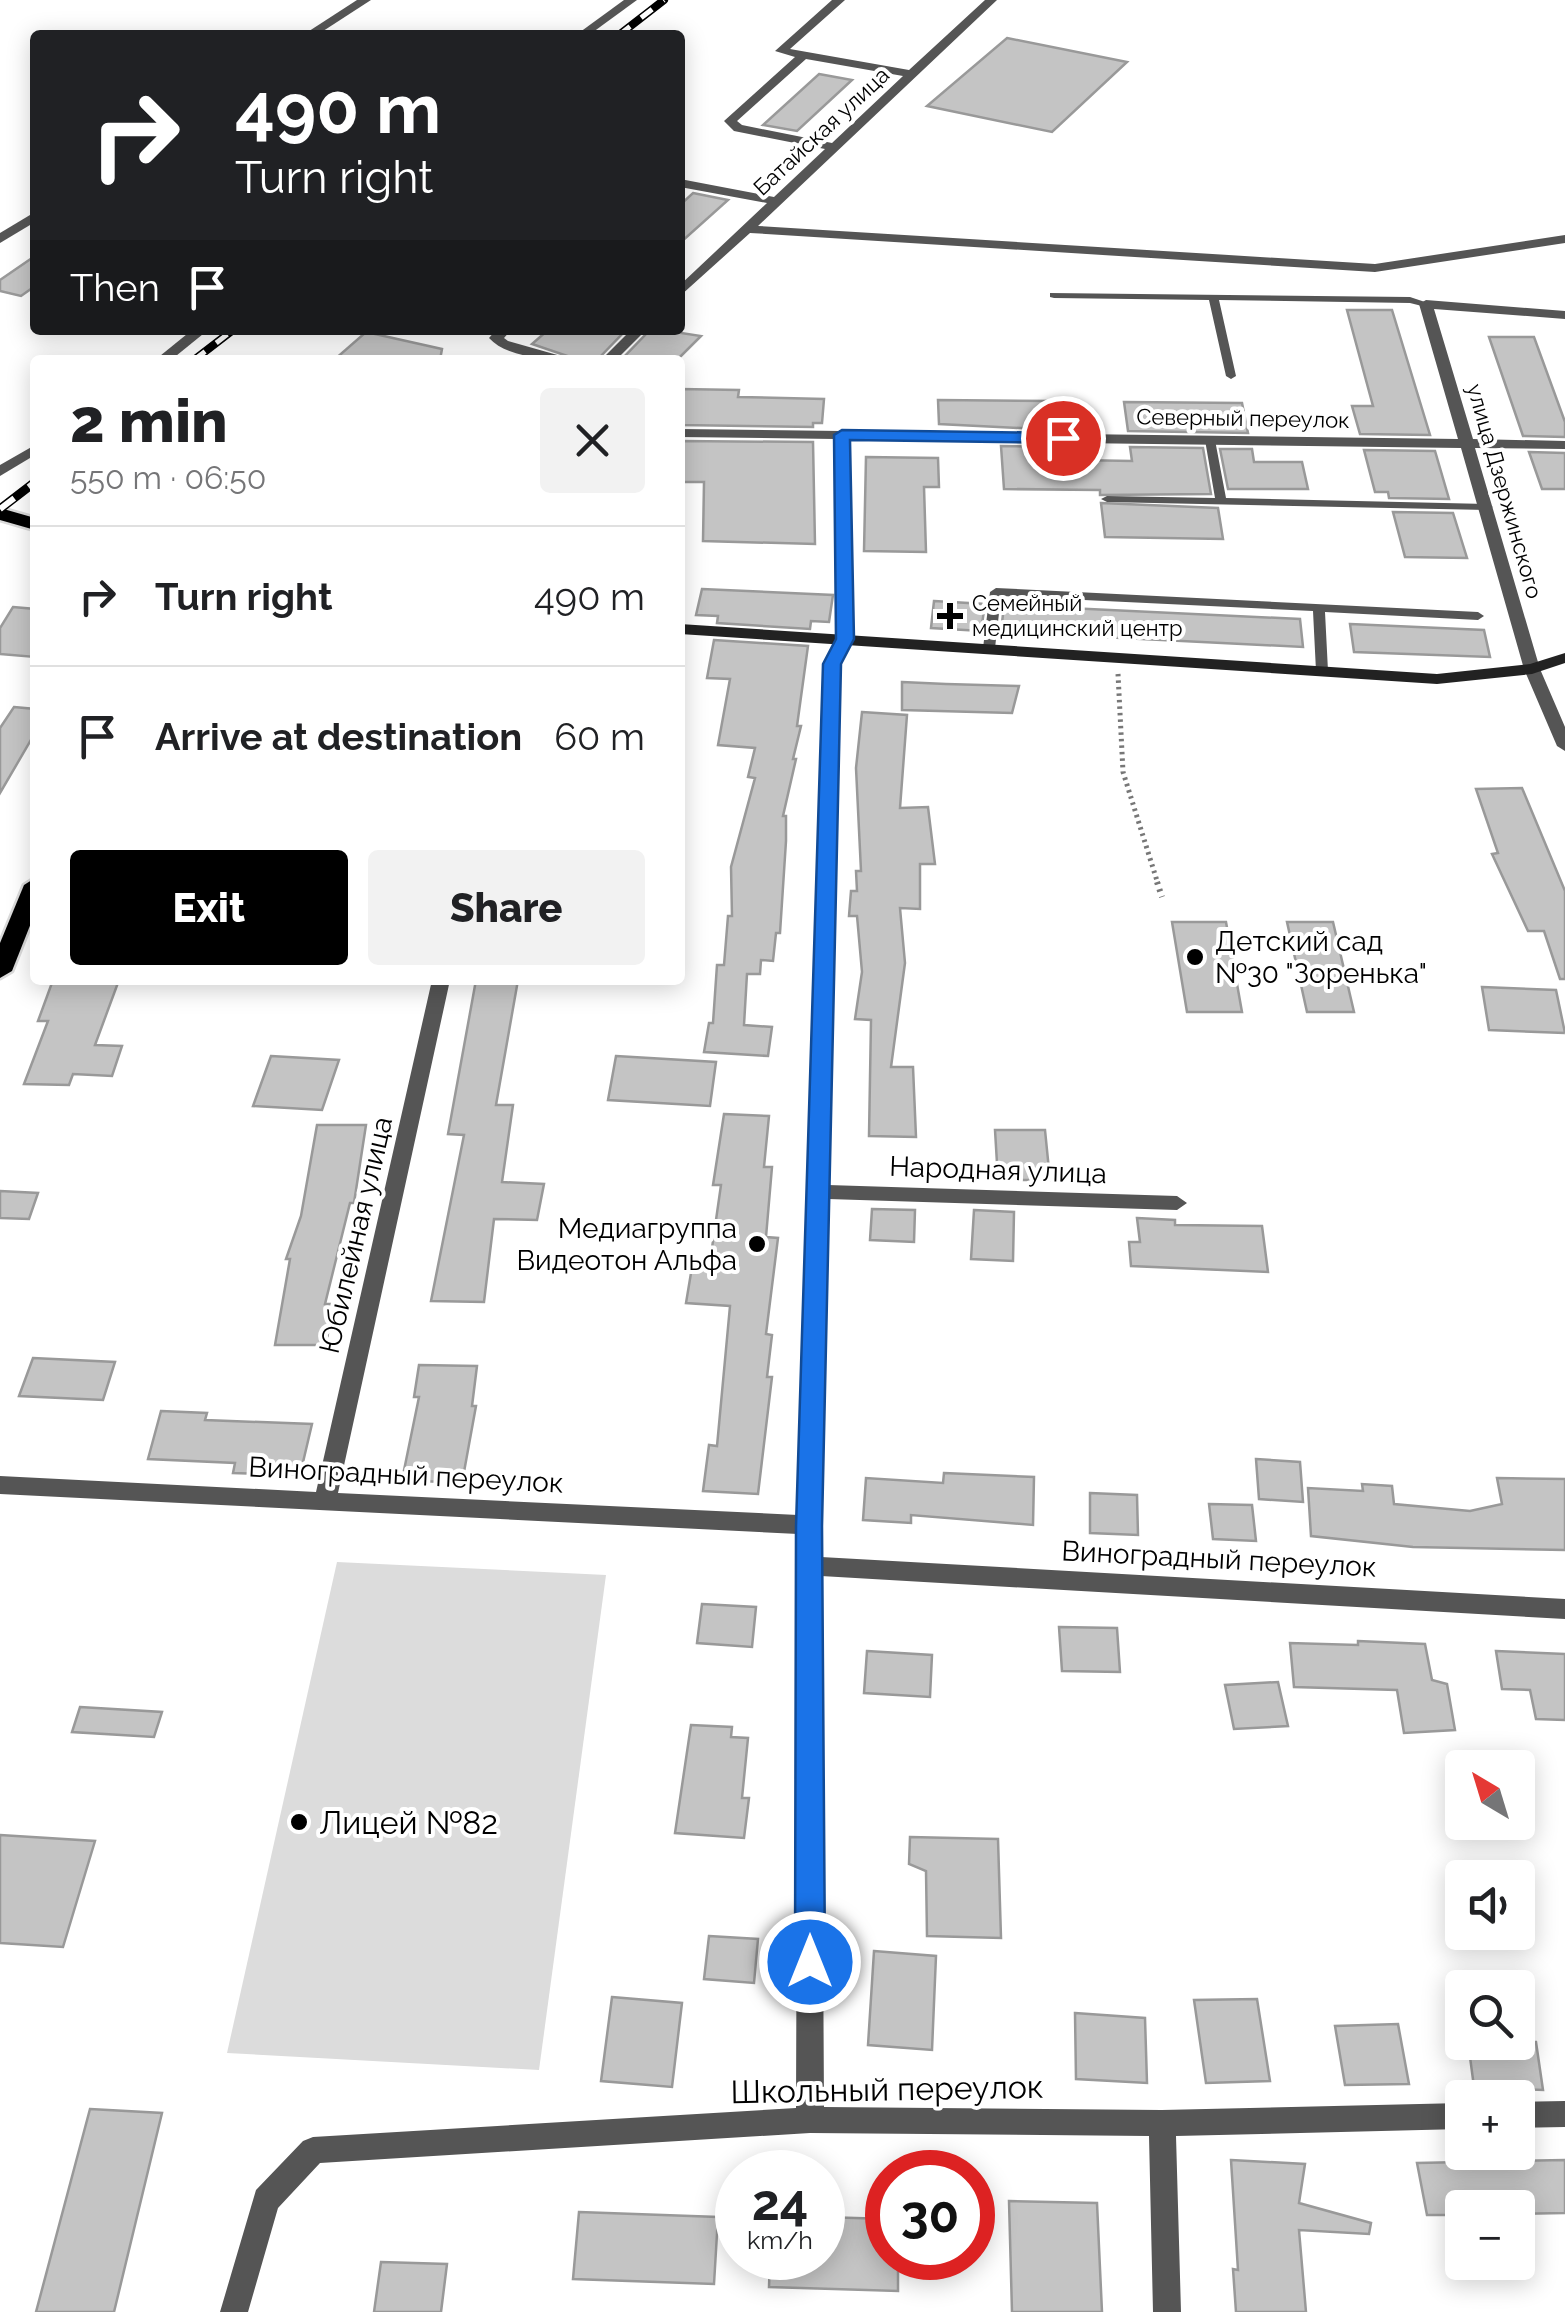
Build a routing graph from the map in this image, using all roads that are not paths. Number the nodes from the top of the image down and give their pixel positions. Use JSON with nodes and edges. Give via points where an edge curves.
{"nodes":[{"id":1,"x":365,"y":0,"type":"edge"},
{"id":2,"x":631,"y":0,"type":"edge"},
{"id":3,"x":839,"y":0,"type":"edge"},
{"id":4,"x":990,"y":0,"type":"edge"},
{"id":5,"x":317,"y":30,"type":"edge"},
{"id":6,"x":589,"y":30,"type":"edge"},
{"id":7,"x":804,"y":55,"type":"junction"},
{"id":8,"x":912,"y":74,"type":"junction"},
{"id":9,"x":833,"y":147,"type":"junction"},
{"id":10,"x":685,"y":184,"type":"edge"},
{"id":11,"x":776,"y":201,"type":"junction"},
{"id":12,"x":30,"y":219,"type":"edge"},
{"id":13,"x":746,"y":228,"type":"junction"},
{"id":14,"x":0,"y":238,"type":"edge"},
{"id":15,"x":1565,"y":239,"type":"edge"},
{"id":16,"x":685,"y":287,"type":"edge"},
{"id":17,"x":1054,"y":295,"type":"dead end"},
{"id":18,"x":1214,"y":297,"type":"junction"},
{"id":19,"x":1426,"y":304,"type":"junction"},
{"id":20,"x":1565,"y":316,"type":"edge"},
{"id":21,"x":194,"y":335,"type":"edge"},
{"id":22,"x":499,"y":335,"type":"edge"},
{"id":23,"x":634,"y":335,"type":"edge"},
{"id":24,"x":168,"y":355,"type":"edge"},
{"id":25,"x":548,"y":355,"type":"edge"},
{"id":26,"x":613,"y":355,"type":"edge"},
{"id":27,"x":1231,"y":376,"type":"dead end"},
{"id":28,"x":685,"y":433,"type":"edge"},
{"id":29,"x":842,"y":435,"type":"junction"},
{"id":30,"x":1210,"y":440,"type":"junction"},
{"id":31,"x":1470,"y":443,"type":"junction"},
{"id":32,"x":1565,"y":445,"type":"edge"},
{"id":33,"x":30,"y":452,"type":"edge"},
{"id":34,"x":0,"y":472,"type":"edge"},
{"id":35,"x":1107,"y":499,"type":"dead end"},
{"id":36,"x":1221,"y":501,"type":"junction"},
{"id":37,"x":1487,"y":507,"type":"junction"},
{"id":38,"x":0,"y":514,"type":"edge"},
{"id":39,"x":30,"y":523,"type":"edge"},
{"id":40,"x":1319,"y":608,"type":"junction"},
{"id":41,"x":1478,"y":616,"type":"dead end"},
{"id":42,"x":685,"y":630,"type":"edge"},
{"id":43,"x":845,"y":639,"type":"junction"},
{"id":44,"x":990,"y":648,"type":"junction"},
{"id":45,"x":1565,"y":658,"type":"edge"},
{"id":46,"x":1532,"y":669,"type":"junction"},
{"id":47,"x":1322,"y":671,"type":"junction"},
{"id":48,"x":1565,"y":746,"type":"edge"},
{"id":49,"x":30,"y":897,"type":"edge"},
{"id":50,"x":0,"y":971,"type":"edge"},
{"id":51,"x":440,"y":985,"type":"edge"},
{"id":52,"x":818,"y":1192,"type":"junction"},
{"id":53,"x":1177,"y":1203,"type":"dead end"},
{"id":54,"x":0,"y":1485,"type":"edge"},
{"id":55,"x":325,"y":1501,"type":"junction"},
{"id":56,"x":809,"y":1526,"type":"junction"},
{"id":57,"x":809,"y":1566,"type":"junction"},
{"id":58,"x":1565,"y":1609,"type":"edge"},
{"id":59,"x":1565,"y":2114,"type":"edge"},
{"id":60,"x":1535,"y":2115,"type":"edge"},
{"id":61,"x":1445,"y":2116,"type":"edge"},
{"id":62,"x":810,"y":2120,"type":"junction"},
{"id":63,"x":1162,"y":2123,"type":"junction"},
{"id":64,"x":234,"y":2312,"type":"edge"},
{"id":65,"x":1167,"y":2312,"type":"edge"}],
"edges":[{"from":1,"to":5,"type":"street"},
{"from":2,"to":6,"type":"street"},
{"from":3,"to":7,"type":"street","via":[[781,51]]},
{"from":4,"to":8,"type":"street","name":"Батайская улица"},
{"from":7,"to":8,"type":"street"},
{"from":7,"to":9,"type":"street","via":[[730,120],[738,128]]},
{"from":8,"to":9,"type":"street","name":"Батайская улица"},
{"from":9,"to":11,"type":"street","name":"Батайская улица"},
{"from":10,"to":11,"type":"street"},
{"from":11,"to":13,"type":"street","name":"Батайская улица"},
{"from":12,"to":14,"type":"street"},
{"from":13,"to":15,"type":"street","via":[[1375,268]]},
{"from":13,"to":16,"type":"street","name":"Батайская улица"},
{"from":17,"to":18,"type":"lane"},
{"from":18,"to":19,"type":"lane"},
{"from":18,"to":27,"type":"lane"},
{"from":19,"to":20,"type":"street"},
{"from":19,"to":31,"type":"street","name":"улица Дзержинского"},
{"from":21,"to":24,"type":"street"},
{"from":22,"to":25,"type":"street","via":[[504,344]]},
{"from":23,"to":26,"type":"street"},
{"from":28,"to":29,"type":"street","name":"Северный переулок"},
{"from":29,"to":30,"type":"street","name":"Северный переулок"},
{"from":29,"to":43,"type":"street"},
{"from":30,"to":31,"type":"street","name":"Северный переулок"},
{"from":30,"to":36,"type":"lane"},
{"from":31,"to":32,"type":"street","name":"Северный переулок"},
{"from":31,"to":37,"type":"street","name":"улица Дзержинского"},
{"from":33,"to":34,"type":"street"},
{"from":35,"to":36,"type":"lane"},
{"from":36,"to":37,"type":"lane"},
{"from":37,"to":46,"type":"street","name":"улица Дзержинского"},
{"from":38,"to":39,"type":"main road"},
{"from":40,"to":41,"type":"lane"},
{"from":40,"to":44,"type":"lane","via":[[996,592]]},
{"from":40,"to":47,"type":"lane"},
{"from":42,"to":43,"type":"main road"},
{"from":43,"to":44,"type":"main road"},
{"from":43,"to":52,"type":"street","via":[[832,664]]},
{"from":44,"to":47,"type":"main road"},
{"from":45,"to":46,"type":"main road"},
{"from":46,"to":47,"type":"main road","via":[[1437,679]]},
{"from":46,"to":48,"type":"street","name":"улица Дзержинского"},
{"from":49,"to":50,"type":"main road"},
{"from":51,"to":55,"type":"street","name":"Юбилейная улица"},
{"from":52,"to":53,"type":"street","name":"Народная улица"},
{"from":52,"to":56,"type":"street"},
{"from":54,"to":55,"type":"street","name":"Виноградный переулок"},
{"from":55,"to":56,"type":"street","name":"Виноградный переулок"},
{"from":56,"to":57,"type":"street"},
{"from":57,"to":58,"type":"street","name":"Виноградный переулок"},
{"from":57,"to":62,"type":"street"},
{"from":59,"to":60,"type":"street"},
{"from":61,"to":63,"type":"street","name":"Школьный переулок"},
{"from":62,"to":63,"type":"street","name":"Школьный переулок"},
{"from":62,"to":64,"type":"street","name":"Школьный переулок","via":[[313,2150],[266,2200]]},
{"from":63,"to":65,"type":"street"}]}
